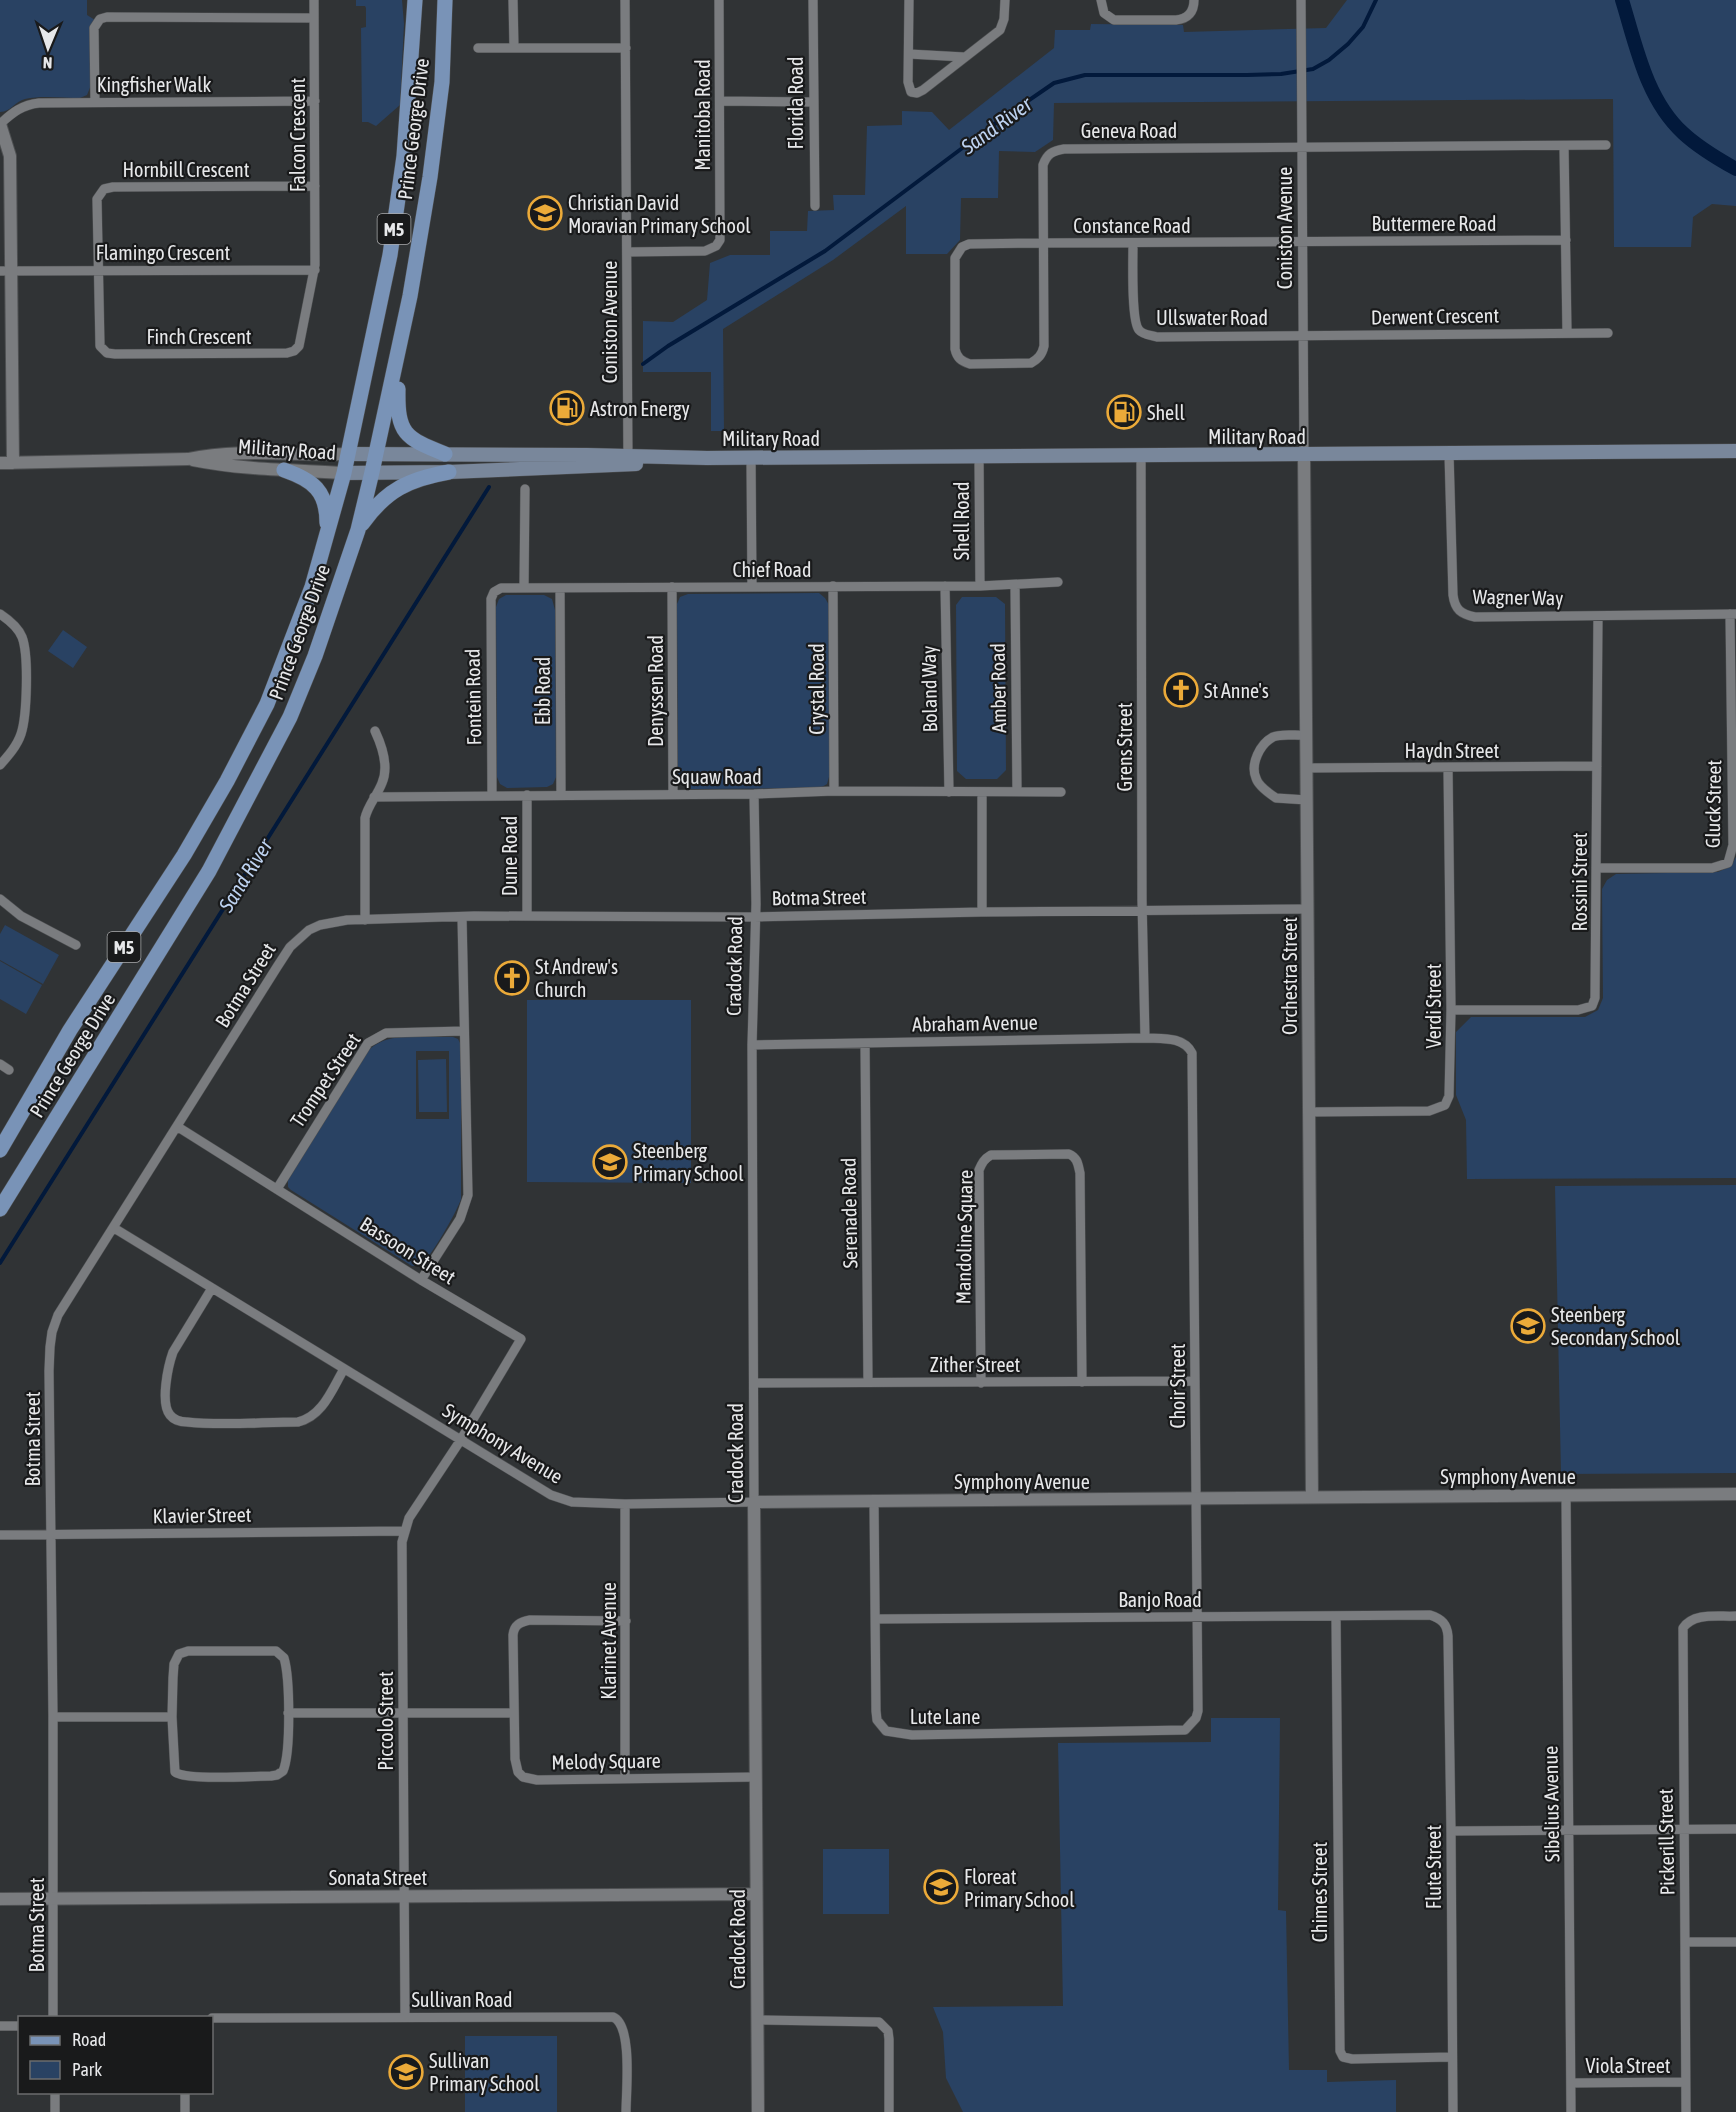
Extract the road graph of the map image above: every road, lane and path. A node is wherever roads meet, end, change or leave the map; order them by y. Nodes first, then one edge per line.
1 (314, 0) edge
2 (415, 0) edge
3 (445, 0) edge
4 (513, 0) edge
5 (625, 0) edge
6 (719, 0) edge
7 (813, 0) edge
8 (909, 0) edge
9 (1005, 0) edge
10 (1101, 0) edge
11 (1194, 0) edge
12 (1301, 0) edge
13 (314, 18) junction
14 (478, 48) dead end
15 (514, 48) junction
16 (626, 48) junction
17 (909, 54) junction
18 (964, 57) junction
19 (315, 101) junction
20 (720, 101) junction
21 (95, 102) junction
22 (813, 102) junction
23 (0, 124) edge
24 (1606, 145) dead end
25 (1564, 146) junction
26 (1302, 147) junction
27 (315, 186) junction
28 (815, 206) dead end
29 (1566, 240) junction
30 (1303, 242) junction
31 (1042, 243) junction
32 (1133, 243) junction
33 (962, 247) joint
34 (627, 252) junction
35 (97, 270) junction
36 (315, 270) junction
37 (6, 271) edge
38 (1567, 332) junction
39 (1608, 333) dead end
40 (1303, 335) junction
41 (402, 338) junction
42 (1736, 451) edge
43 (376, 453) junction
44 (348, 454) junction
45 (445, 454) junction
46 (1449, 454) junction
47 (1304, 455) junction
48 (979, 456) junction
49 (1142, 456) junction
50 (751, 458) junction
51 (188, 459) junction
52 (628, 460) junction
53 (6, 463) edge
54 (284, 470) junction
55 (372, 472) junction
56 (449, 472) junction
57 (344, 473) junction
58 (525, 489) dead end
59 (358, 530) junction
60 (325, 544) junction
61 (1058, 582) dead end
62 (1015, 585) junction
63 (833, 586) junction
64 (945, 586) junction
65 (980, 586) junction
66 (672, 587) junction
67 (752, 587) junction
68 (525, 588) junction
69 (560, 588) junction
70 (490, 599) joint
71 (0, 614) edge
72 (1733, 614) edge
73 (1598, 616) junction
74 (375, 731) dead end
75 (1307, 735) junction
76 (0, 765) edge
77 (1597, 766) junction
78 (1307, 768) junction
79 (1448, 768) junction
80 (834, 791) junction
81 (1017, 791) junction
82 (949, 792) junction
83 (1061, 792) dead end
84 (982, 793) junction
85 (674, 794) junction
86 (754, 794) junction
87 (492, 795) junction
88 (527, 795) junction
89 (561, 795) junction
90 (374, 797) junction
91 (1307, 800) junction
92 (1597, 868) junction
93 (0, 901) edge
94 (1308, 909) junction
95 (1142, 911) junction
96 (982, 912) junction
97 (527, 916) junction
98 (755, 916) junction
99 (462, 917) junction
100 (365, 920) junction
101 (76, 945) dead end
102 (1451, 1010) junction
103 (464, 1031) junction
104 (1145, 1038) junction
105 (865, 1043) junction
106 (752, 1045) junction
107 (1192, 1053) joint
108 (1308, 1113) junction
109 (178, 1127) junction
110 (0, 1150) edge
111 (277, 1189) junction
112 (0, 1209) edge
113 (114, 1228) junction
114 (421, 1280) junction
115 (212, 1287) junction
116 (344, 1369) junction
117 (1195, 1381) junction
118 (868, 1382) junction
119 (1082, 1382) junction
120 (754, 1383) junction
121 (981, 1383) junction
122 (460, 1440) junction
123 (1736, 1494) edge
124 (1566, 1495) junction
125 (1312, 1497) junction
126 (1196, 1499) junction
127 (874, 1501) junction
128 (754, 1502) junction
129 (625, 1504) junction
130 (404, 1531) junction
131 (50, 1534) junction
132 (0, 1535) edge
133 (1197, 1616) junction
134 (1736, 1616) edge
135 (1336, 1617) junction
136 (876, 1619) junction
137 (626, 1621) junction
138 (1444, 1622) joint
139 (288, 1713) junction
140 (513, 1713) junction
141 (403, 1714) junction
142 (53, 1717) junction
143 (172, 1717) junction
144 (1196, 1719) joint
145 (756, 1777) junction
146 (626, 1779) junction
147 (1736, 1829) edge
148 (1569, 1830) junction
149 (1684, 1830) junction
150 (1451, 1831) junction
151 (756, 1894) junction
152 (404, 1897) junction
153 (0, 1899) edge
154 (54, 1899) junction
155 (1686, 1942) junction
156 (1736, 1942) edge
157 (53, 2016) edge
158 (405, 2017) junction
159 (213, 2019) edge
160 (757, 2020) junction
161 (0, 2026) edge
162 (18, 2026) edge
163 (1452, 2057) junction
164 (1685, 2082) junction
165 (1571, 2083) junction
166 (55, 2094) edge
167 (185, 2094) edge
168 (55, 2112) edge
169 (185, 2112) edge
170 (626, 2112) edge
171 (758, 2112) edge
172 (889, 2112) edge
173 (1453, 2112) edge
174 (1571, 2112) edge
175 (1686, 2112) edge

1 - 13 street, Falcon Crescent
2 - 44 main road, Prince George Drive / M5
3 - 41 main road, Prince George Drive / M5
4 - 15 street
5 - 16 street, Coniston Avenue
6 - 20 street, Manitoba Road
7 - 22 street, Florida Road
8 - 17 street
9 - 18 street
10 - 11 street
12 - 26 street, Coniston Avenue
13 - 19 street, Falcon Crescent
13 - 21 street
14 - 15 street
15 - 16 street
16 - 34 street, Coniston Avenue
17 - 18 street
17 - 18 street
19 - 21 street, Kingfisher Walk
19 - 27 street, Falcon Crescent
20 - 22 street
20 - 34 street, Manitoba Road
21 - 23 street, Kingfisher Walk
22 - 28 street, Florida Road
23 - 37 street
24 - 25 street
25 - 26 street
25 - 29 street
26 - 30 street, Coniston Avenue
26 - 31 street, Geneva Road
27 - 35 street, Hornbill Crescent
27 - 36 street, Falcon Crescent
29 - 30 street, Buttermere Road
29 - 38 street
30 - 32 street, Constance Road
30 - 40 street, Coniston Avenue
31 - 32 street, Constance Road
31 - 33 street, Constance Road
31 - 33 street, Geneva Road
32 - 40 street, Ullswater Road
34 - 52 street, Coniston Avenue
35 - 36 street, Flamingo Crescent
35 - 36 street, Finch Crescent
35 - 37 street, Flamingo Crescent
37 - 53 street
38 - 39 street, Derwent Crescent
38 - 40 street, Derwent Crescent
40 - 47 street, Coniston Avenue
41 - 43 main road, Prince George Drive / M5
41 - 45 main road
42 - 46 main road, Military Road
43 - 44 main road, Military Road
43 - 45 main road, Military Road
43 - 55 main road, Prince George Drive / M5
44 - 51 street, Military Road
44 - 57 main road, Prince George Drive / M5
45 - 52 main road, Military Road
46 - 47 main road, Military Road
46 - 73 street, Wagner Way
47 - 49 main road, Military Road
47 - 75 street, Orchestra Street
48 - 49 main road, Military Road
48 - 50 main road, Military Road
48 - 65 street, Shell Road
49 - 95 street, Grens Street
50 - 52 main road, Military Road
50 - 67 street
51 - 53 street, Military Road
51 - 54 street, Military Road
52 - 56 main road, Military Road
54 - 57 street, Military Road
54 - 60 main road
55 - 56 main road, Military Road
55 - 57 main road, Military Road
55 - 59 main road, Prince George Drive / M5
56 - 59 main road
57 - 60 main road, Prince George Drive / M5
58 - 68 street
59 - 112 main road, Prince George Drive / M5
60 - 110 main road, Prince George Drive / M5
61 - 62 street, Chief Road
62 - 65 street, Chief Road
62 - 81 street, Amber Road
63 - 64 street, Chief Road
63 - 67 street, Chief Road
63 - 80 street, Crystal Road
64 - 65 street, Chief Road
64 - 82 street, Boland Way
66 - 67 street, Chief Road
66 - 69 street, Chief Road
66 - 85 street, Denyssen Road
68 - 69 street, Chief Road
68 - 70 street, Chief Road
69 - 89 street, Ebb Road
70 - 87 street, Fontein Road
71 - 76 street
72 - 73 street, Wagner Way
72 - 92 street, Gluck Street
73 - 77 street, Rossini Street
74 - 90 street
75 - 78 street, Orchestra Street
75 - 91 street
77 - 79 street, Haydn Street
77 - 92 street, Rossini Street
78 - 79 street, Haydn Street
78 - 91 street, Orchestra Street
79 - 102 street, Verdi Street
80 - 82 street, Squaw Road
80 - 86 street, Squaw Road
81 - 83 street, Squaw Road
81 - 84 street, Squaw Road
82 - 84 street, Squaw Road
84 - 96 street
85 - 86 street, Squaw Road
85 - 89 street, Squaw Road
86 - 98 street, Cradock Road
87 - 88 street, Squaw Road
87 - 90 street, Squaw Road
88 - 89 street, Squaw Road
88 - 97 street, Dune Road
90 - 100 street
91 - 94 street, Orchestra Street
92 - 102 street, Rossini Street
93 - 101 street
94 - 95 street, Botma Street
94 - 108 street, Orchestra Street
95 - 96 street, Botma Street
95 - 104 street, Grens Street
96 - 98 street, Botma Street
97 - 98 street, Botma Street
97 - 99 street, Botma Street
98 - 106 street, Cradock Road
99 - 100 street, Botma Street
99 - 103 street
100 - 109 street, Botma Street
102 - 108 street, Verdi Street
103 - 111 street, Trompet Street
103 - 114 street
104 - 105 street, Abraham Avenue
104 - 107 street, Abraham Avenue
105 - 106 street, Abraham Avenue
105 - 118 street, Serenade Road
106 - 120 street, Cradock Road
107 - 117 street, Choir Street
108 - 125 street, Orchestra Street
109 - 111 street, Bassoon Street
109 - 113 street, Botma Street
111 - 114 street, Bassoon Street
113 - 115 street, Symphony Avenue
113 - 131 street, Botma Street
114 - 122 street, Bassoon Street
115 - 116 street, Symphony Avenue
115 - 116 street
116 - 122 street, Symphony Avenue
117 - 119 street, Zither Street
117 - 126 street, Choir Street
118 - 120 street, Zither Street
118 - 121 street, Zither Street
119 - 121 street, Zither Street
119 - 121 street, Mandoline Square
120 - 128 street, Cradock Road
122 - 129 street, Symphony Avenue
122 - 130 street, Piccolo Street
123 - 124 street, Symphony Avenue
124 - 125 street, Symphony Avenue
124 - 148 street, Sibelius Avenue
125 - 126 street, Symphony Avenue
126 - 127 street, Symphony Avenue
126 - 133 street, Choir Street
127 - 128 street, Symphony Avenue
127 - 136 street, Lute Lane
128 - 129 street, Symphony Avenue
128 - 145 street, Cradock Road
129 - 137 street, Klarinet Avenue
130 - 131 street, Klavier Street
130 - 141 street, Piccolo Street
131 - 132 street, Klavier Street
131 - 142 street, Botma Street
133 - 135 street, Banjo Road
133 - 136 street, Banjo Road
133 - 144 street, Choir Street
134 - 149 street, Pickerill Street
135 - 138 street, Banjo Road
135 - 163 street, Chimes Street
136 - 144 street, Lute Lane
137 - 140 street, Melody Square
137 - 146 street, Klarinet Avenue
138 - 150 street, Flute Street
139 - 141 street
139 - 143 street
139 - 143 street
140 - 141 street
140 - 146 street, Melody Square
141 - 152 street, Piccolo Street
142 - 143 street
142 - 154 street, Botma Street
145 - 146 street, Melody Square
145 - 151 street, Cradock Road
147 - 149 street
148 - 149 street
148 - 150 street
148 - 165 street, Sibelius Avenue
149 - 155 street, Pickerill Street
150 - 163 street, Flute Street
151 - 152 street, Sonata Street
151 - 160 street, Cradock Road
152 - 154 street, Sonata Street
152 - 158 street, Piccolo Street
153 - 154 street, Sonata Street
154 - 157 street, Botma Street
155 - 156 street
155 - 164 street, Pickerill Street
158 - 159 street, Sullivan Road
158 - 170 street, Sullivan Road
160 - 171 street, Cradock Road
160 - 172 street
161 - 162 street
163 - 173 street, Flute Street
164 - 165 street, Viola Street
164 - 175 street, Pickerill Street
165 - 174 street, Sibelius Avenue
166 - 168 street
167 - 169 street

